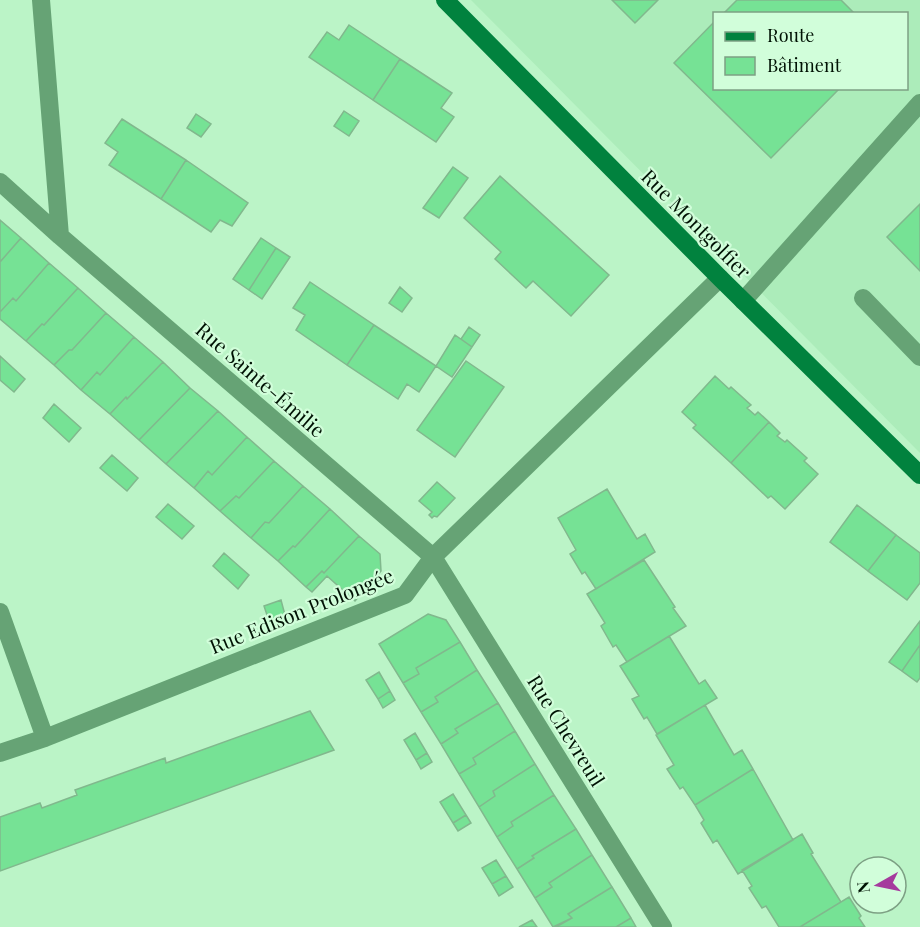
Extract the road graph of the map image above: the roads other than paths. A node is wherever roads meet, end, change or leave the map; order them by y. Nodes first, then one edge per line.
1 (41, 0) edge
2 (444, 0) edge
3 (920, 103) edge
4 (0, 182) edge
5 (60, 236) junction
6 (720, 278) junction
7 (863, 298) dead end
8 (743, 301) junction
9 (920, 357) edge
10 (920, 475) edge
11 (433, 557) junction
12 (0, 612) edge
13 (45, 738) junction
14 (0, 753) edge
15 (663, 927) edge

1 - 5 street
2 - 6 street, Rue Montgolfier
3 - 8 street
4 - 5 street, Rue Sainte-Émilie
5 - 11 street, Rue Sainte-Émilie
6 - 8 street, Rue Montgolfier
6 - 11 street, Rue Edison Prolongée
7 - 9 street
8 - 10 street, Rue Montgolfier
11 - 13 street, Rue Edison Prolongée
11 - 15 street, Rue Chevreuil
12 - 13 street
13 - 14 street, Rue Edison Prolongée

